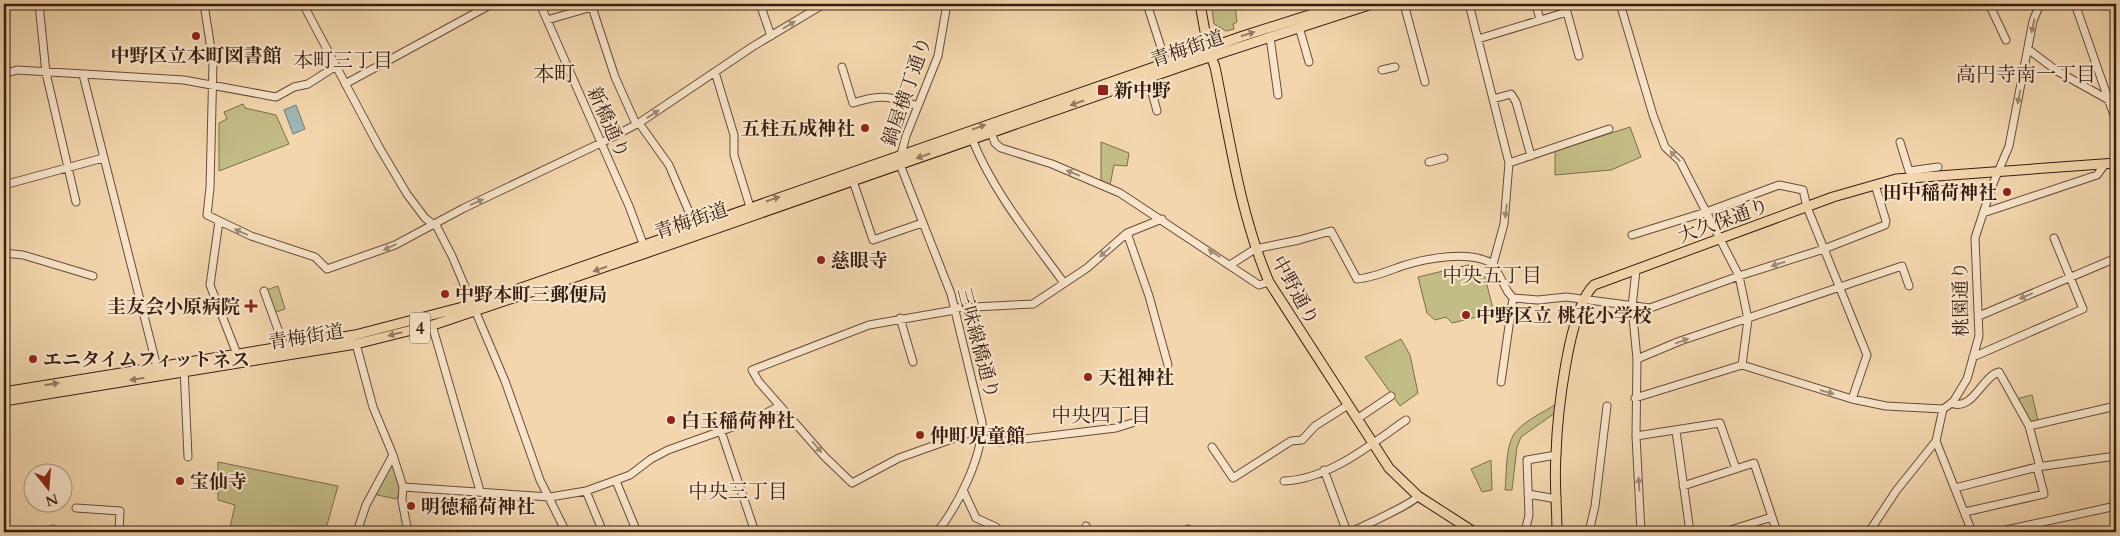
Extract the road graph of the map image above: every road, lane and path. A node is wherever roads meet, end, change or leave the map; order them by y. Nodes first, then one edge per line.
1 (39, 4) edge
2 (212, 4) edge
3 (303, 4) edge
4 (492, 4) edge
5 (540, 4) edge
6 (760, 4) edge
7 (824, 4) edge
8 (947, 4) edge
9 (1147, 4) edge
10 (1200, 4) edge
11 (1344, 4) edge
12 (1372, 4) edge
13 (1404, 4) edge
14 (1469, 4) edge
15 (1536, 4) edge
16 (1617, 4) edge
17 (1989, 4) edge
18 (2040, 4) edge
19 (2075, 4) edge
20 (204, 5) edge
21 (592, 5) edge
22 (547, 20) junction
23 (1540, 20) junction
24 (1299, 27) junction
25 (771, 36) junction
26 (1270, 37) junction
27 (1478, 39) junction
28 (2006, 40) dead end
29 (2028, 49) junction
30 (1210, 52) junction
31 (1579, 56) dead end
32 (1309, 62) dead end
33 (1166, 63) junction
34 (336, 66) junction
35 (842, 67) dead end
36 (1395, 67) dead end
37 (1382, 70) dead end
38 (715, 72) junction
39 (46, 73) junction
40 (4, 74) edge
41 (83, 75) junction
42 (1148, 78) junction
43 (1425, 82) dead end
44 (213, 84) junction
45 (345, 84) junction
46 (1278, 95) dead end
47 (1493, 99) junction
48 (2113, 103) edge
49 (918, 106) junction
50 (1157, 111) dead end
51 (2116, 121) edge
52 (637, 124) junction
53 (1608, 129) dead end
54 (991, 132) junction
55 (972, 139) junction
56 (1900, 142) dead end
57 (601, 143) junction
58 (1531, 156) junction
59 (103, 158) junction
60 (1444, 158) dead end
61 (900, 160) junction
62 (1429, 162) dead end
63 (1509, 163) junction
64 (2116, 163) edge
65 (2105, 164) junction
66 (1938, 167) dead end
67 (67, 168) junction
68 (1998, 172) junction
69 (853, 181) junction
70 (4, 185) edge
71 (1875, 185) junction
72 (76, 202) dead end
73 (750, 207) junction
74 (1807, 207) junction
75 (1706, 212) junction
76 (1983, 213) junction
77 (1162, 219) junction
78 (219, 221) junction
79 (922, 223) junction
80 (433, 224) junction
81 (695, 226) junction
82 (1127, 233) junction
83 (1632, 235) dead end
84 (1719, 238) junction
85 (2054, 238) dead end
86 (644, 244) junction
87 (1255, 249) junction
88 (1824, 249) junction
89 (4, 253) edge
90 (646, 254) junction
91 (2116, 258) edge
92 (1494, 264) junction
93 (1230, 265) junction
94 (1636, 270) junction
95 (93, 276) dead end
96 (1739, 276) junction
97 (2071, 278) junction
98 (1269, 282) junction
99 (1064, 283) junction
100 (1909, 286) dead end
101 (1839, 287) junction
102 (264, 291) dead end
103 (1513, 298) junction
104 (1582, 301) junction
105 (1632, 307) junction
106 (474, 308) junction
107 (955, 309) junction
108 (1979, 316) junction
109 (900, 318) junction
110 (1748, 319) junction
111 (432, 325) junction
112 (356, 344) junction
113 (284, 346) junction
114 (236, 354) junction
115 (1973, 357) junction
116 (1637, 359) junction
117 (913, 362) dead end
118 (1168, 365) dead end
119 (1742, 365) junction
120 (157, 367) junction
121 (184, 367) junction
122 (1501, 382) dead end
123 (4, 392) edge
124 (1391, 396) dead end
125 (1635, 398) junction
126 (1852, 399) junction
127 (4, 401) edge
128 (1951, 403) junction
129 (1348, 405) junction
130 (780, 406) junction
131 (1607, 406) dead end
132 (2116, 406) edge
133 (1943, 409) junction
134 (1356, 419) junction
135 (1406, 420) dead end
136 (1132, 423) dead end
137 (2029, 426) junction
138 (982, 428) junction
139 (721, 431) junction
140 (1676, 431) junction
141 (1636, 436) junction
142 (981, 438) junction
143 (1936, 441) junction
144 (1372, 443) junction
145 (1212, 447) dead end
146 (393, 455) junction
147 (1556, 455) junction
148 (2116, 456) edge
149 (188, 457) dead end
150 (2039, 467) junction
151 (1736, 469) junction
152 (1324, 470) junction
153 (616, 481) junction
154 (1284, 481) dead end
155 (1683, 486) junction
156 (403, 487) junction
157 (1955, 488) junction
158 (963, 490) junction
159 (480, 491) junction
160 (586, 491) junction
161 (1528, 494) junction
162 (1418, 496) junction
163 (550, 497) junction
164 (1556, 499) junction
165 (2116, 506) edge
166 (76, 508) dead end
167 (1965, 512) junction
168 (1772, 517) junction
169 (119, 532) edge
170 (357, 532) edge
171 (408, 532) edge
172 (566, 532) edge
173 (603, 532) edge
174 (637, 532) edge
175 (755, 532) edge
176 (937, 532) edge
177 (998, 532) edge
178 (1349, 532) edge
179 (1474, 532) edge
180 (1525, 532) edge
181 (1557, 532) edge
182 (1589, 532) edge
183 (1641, 532) edge
184 (1690, 532) edge
185 (1724, 532) edge
186 (1778, 532) edge
187 (1869, 532) edge
188 (1972, 532) edge
189 (1997, 532) edge

1 - 39 street
2 - 20 street
3 - 34 street
4 - 45 street
5 - 22 street, 新橋通り
6 - 25 street
25 -> 7 street
8 - 49 street, 鍋屋横丁通り
9 - 33 street
10 - 30 main road, 中野通り
30 -> 11 main road, 青梅街道 / 4
12 - 24 main road, 青梅街道 / 4
13 - 43 street
14 - 27 street
15 - 23 street
75 -> 16 street
17 - 28 street
18 -> 29 street, 桃園通り
19 - 48 street
20 - 44 street
21 - 22 street
21 - 52 street
22 - 57 street, 新橋通り
23 - 27 street
23 - 31 street
24 - 26 main road, 青梅街道 / 4
24 - 32 street
25 - 38 street
26 - 30 main road, 青梅街道 / 4
26 - 46 street
27 - 47 street
29 - 48 street
29 -> 68 street, 桃園通り
30 - 33 main road, 青梅街道 / 4
30 - 42 main road, 青梅街道 / 4
30 - 87 main road, 中野通り
61 -> 33 main road, 青梅街道 / 4
34 - 44 street
34 - 45 street
35 - 49 street
36 - 37 street
52 -> 38 street
38 - 73 street
39 - 40 street
39 - 41 street
39 - 67 street
41 - 44 street
41 - 59 street
42 - 50 street
42 -> 54 main road, 青梅街道 / 4
44 - 78 street
45 - 80 street
47 - 58 street
47 - 63 street
48 - 51 street
49 - 61 street, 鍋屋横丁通り
52 - 57 street
52 - 81 street
53 - 58 street
54 - 55 main road, 青梅街道 / 4
77 -> 54 street
55 -> 61 main road, 青梅街道 / 4
55 - 99 street
56 - 66 street
80 -> 57 street
57 - 86 street, 新橋通り
58 - 63 street
59 - 67 street
59 - 120 street
60 - 62 street
61 - 69 main road, 青梅街道 / 4
73 -> 61 main road, 青梅街道 / 4
61 - 79 street, 三味線橋通り
63 -> 92 street
64 - 65 main road, 大久保通り
65 - 68 main road, 大久保通り
65 - 76 street
67 - 70 street
67 - 72 street
68 - 71 main road, 大久保通り
68 - 76 street, 桃園通り
69 - 79 street
69 - 90 main road, 青梅街道 / 4
71 - 74 main road, 大久保通り
71 - 88 street
73 - 81 main road, 青梅街道 / 4
74 - 75 street
74 - 84 main road, 大久保通り
74 - 88 street
75 - 83 street
75 - 84 street
76 - 108 street, 桃園通り
77 - 82 street
93 -> 77 street
80 -> 78 street
78 - 114 street
79 - 107 street, 三味線橋通り
80 - 106 street
81 - 86 main road, 青梅街道 / 4
82 -> 99 street
82 - 118 street
84 - 94 main road, 大久保通り
84 - 96 street
85 - 97 street
86 - 90 street, 新橋通り
86 - 106 main road, 青梅街道 / 4
87 - 92 street
87 - 93 street
87 - 98 main road, 中野通り
88 -> 96 street
88 - 101 street
89 - 95 street
90 -> 106 main road, 青梅街道 / 4
91 - 97 street
92 - 103 street
93 - 98 street
94 - 104 main road, 大久保通り
94 - 105 street
96 - 105 street
96 - 110 street
97 -> 108 street
97 - 115 street
98 - 129 main road, 中野通り
99 - 107 street
100 - 101 street
101 - 110 street
101 - 126 street
102 - 113 street
103 - 104 street
103 - 122 street
104 - 105 street
104 - 147 main road, 大久保通り
105 - 116 street
106 - 111 main road, 青梅街道 / 4
106 - 113 main road, 青梅街道 / 4
106 - 163 street
107 - 109 street
107 - 138 street, 三味線橋通り
108 - 115 street, 桃園通り
109 - 117 street
109 - 130 street
116 -> 110 street
110 - 119 street
111 -> 112 main road, 青梅街道 / 4
111 - 159 street
112 - 121 main road, 青梅街道 / 4
112 - 146 street
113 - 114 main road, 青梅街道 / 4
114 - 121 main road, 青梅街道 / 4
115 - 128 street, 桃園通り
116 - 125 street
119 - 125 street
119 -> 126 street
120 - 121 main road, 青梅街道 / 4
123 -> 120 main road, 青梅街道 / 4
121 -> 127 main road, 青梅街道 / 4
121 - 149 street
124 - 134 street
125 - 141 street
126 - 133 street
128 - 133 street, 桃園通り
128 - 137 street
129 - 134 main road, 中野通り
129 - 145 street
130 -> 138 street
130 - 139 street
131 - 182 street
132 - 137 street
133 - 143 street
134 - 144 main road, 中野通り
135 - 144 street
136 - 142 street
137 - 150 street
138 - 142 street, 三味線橋通り
139 - 153 street
139 - 175 street
140 - 141 street
140 - 151 street
140 - 155 street
183 -> 141 street
142 - 158 street, 三味線橋通り
143 - 157 street
143 - 187 street
144 - 152 street
144 - 162 main road, 中野通り
146 - 156 street
146 - 170 street
147 - 161 street
147 - 164 main road, 大久保通り
148 - 150 street
150 - 157 street
150 - 167 street
151 - 155 street
151 - 168 street
152 - 154 street
152 - 178 street
153 - 160 street
153 - 174 street
155 - 184 street
156 - 159 street
156 - 171 street
157 - 167 street
158 - 176 street, 三味線橋通り
158 - 177 street
159 - 163 street
160 - 163 street
160 - 173 street
161 - 164 street
161 - 180 street
162 - 178 street
162 - 179 main road, 中野通り
163 - 172 street
164 - 181 main road, 大久保通り
165 - 189 street
166 - 169 street
167 - 188 street
168 - 185 street
168 - 186 street

